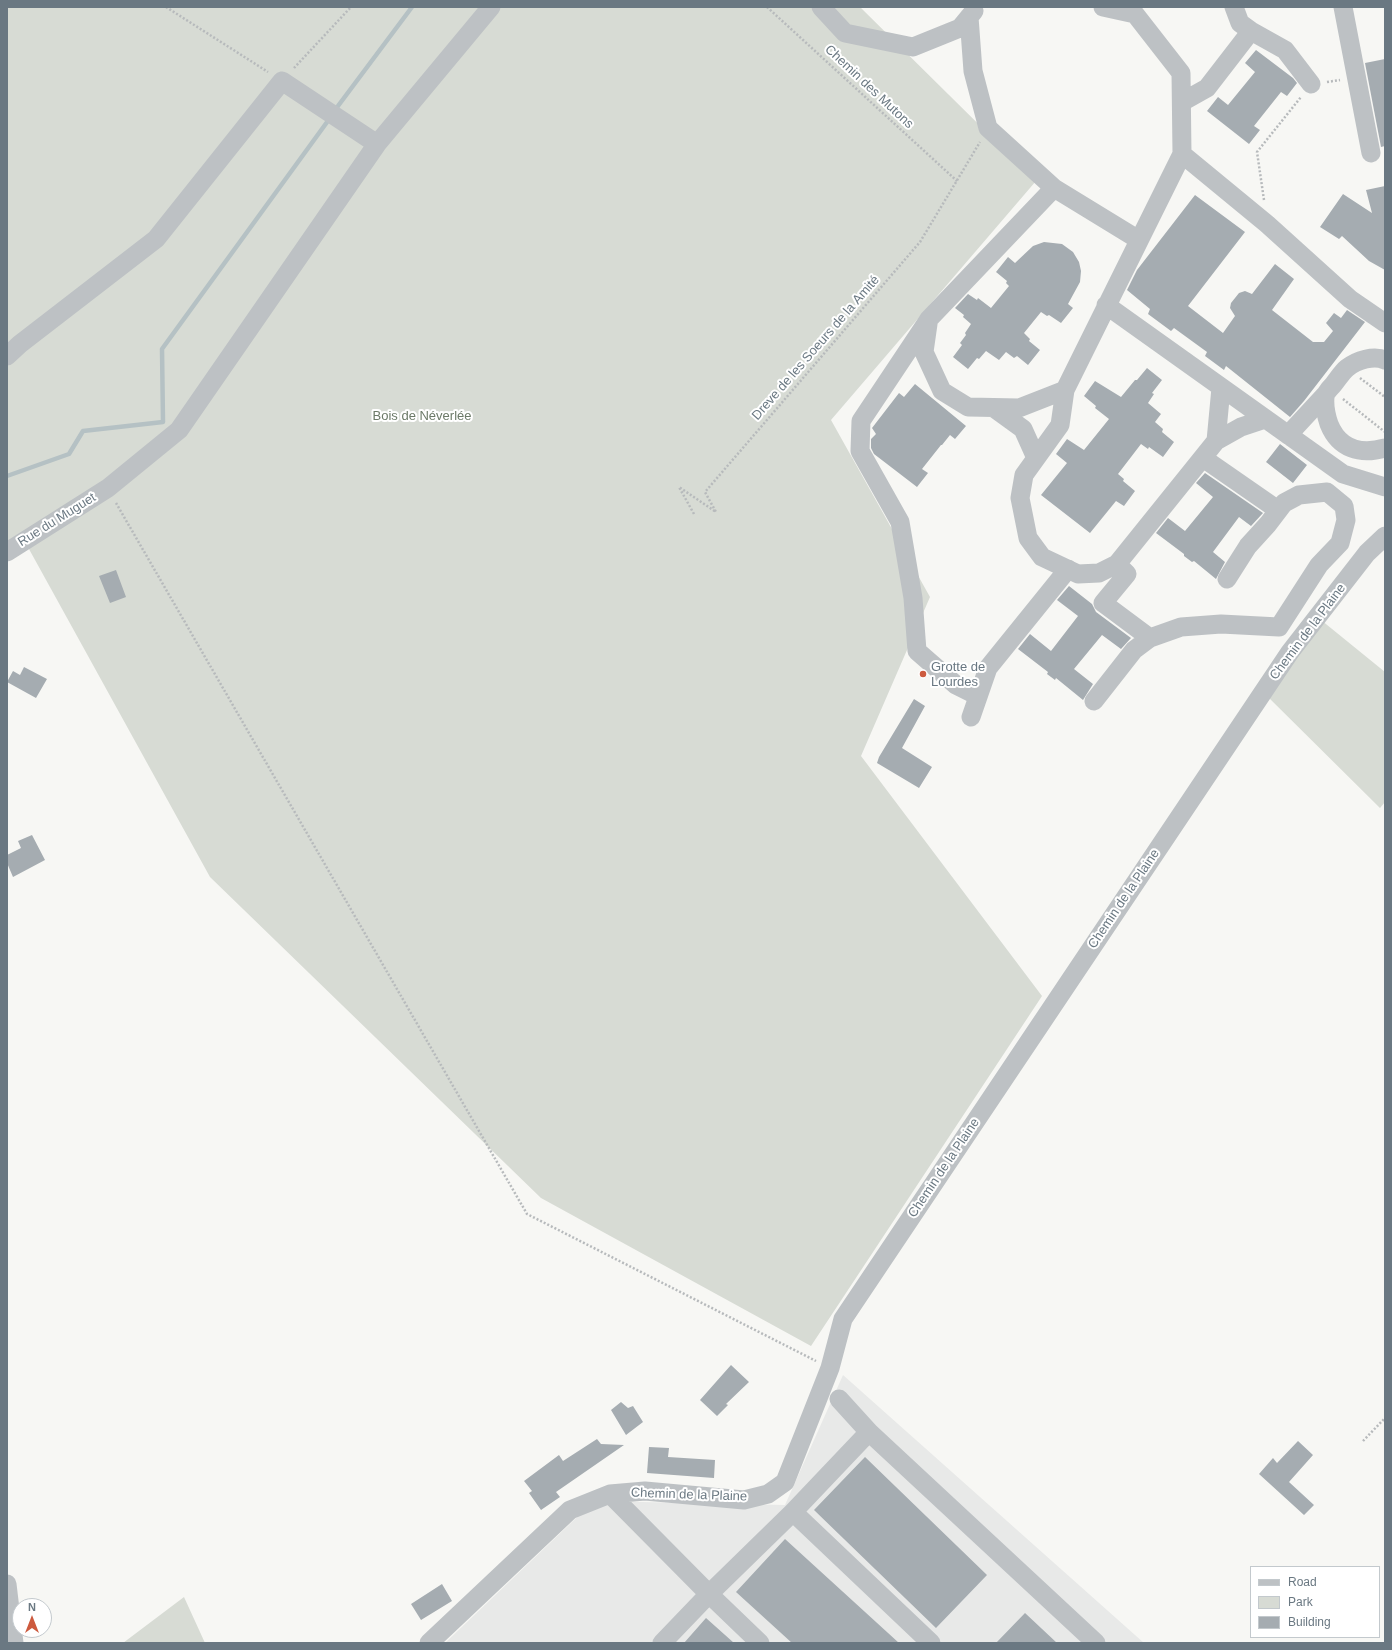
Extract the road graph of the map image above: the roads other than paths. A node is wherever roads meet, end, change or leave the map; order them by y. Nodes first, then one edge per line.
1 (491, 7) edge
2 (821, 7) edge
3 (1103, 7) edge
4 (1234, 7) edge
5 (1343, 7) edge
6 (1136, 10) edge
7 (973, 12) edge
8 (1250, 31) junction
9 (1311, 84) road end
10 (1182, 102) junction
11 (377, 144) junction
12 (1371, 153) dead end
13 (1182, 154) junction
14 (1054, 188) junction
15 (1139, 240) junction
16 (1106, 305) junction
17 (929, 319) junction
18 (1385, 323) edge
19 (7, 356) edge
20 (1385, 360) edge
21 (1221, 388) junction
22 (1065, 390) junction
23 (1327, 392) junction
24 (994, 408) junction
25 (1265, 419) junction
26 (1288, 435) junction
27 (1216, 441) junction
28 (1385, 448) edge
29 (1036, 458) junction
30 (1203, 458) junction
31 (1385, 487) edge
32 (1278, 510) junction
33 (1385, 536) edge
34 (7, 552) edge
35 (1118, 564) junction
36 (1068, 569) junction
37 (1227, 579) dead end
38 (1150, 638) junction
39 (978, 696) junction
40 (1094, 702) dead end
41 (971, 717) dead end
42 (839, 1399) dead end
43 (870, 1432) junction
44 (610, 1494) junction
45 (793, 1512) junction
46 (7, 1584) edge
47 (709, 1594) junction
48 (14, 1643) edge
49 (429, 1643) edge
50 (662, 1643) edge
51 (760, 1643) edge
52 (931, 1643) edge
53 (1096, 1643) edge

1 - 11 street, Rue du Muguet
2 - 7 street
3 - 6 street
4 - 8 street
5 - 12 street
6 - 10 street
7 - 14 street
8 - 9 street
8 - 10 street
10 - 13 street
11 - 19 street
11 - 34 street, Rue du Muguet
13 - 15 street
13 - 18 street
14 - 15 street
14 - 17 street
15 - 16 street
16 - 21 street
16 - 22 street
17 - 24 street
17 - 39 street
20 - 23 street
21 - 25 street
21 - 27 street
22 - 24 street
22 - 29 street
23 - 26 street
23 - 28 street
24 - 29 street
25 - 26 street
25 - 27 street
26 - 31 street
27 - 30 street
29 - 36 street
30 - 32 street
30 - 35 street
32 - 37 street
32 - 38 street
33 - 44 street, Chemin de la Plaine
35 - 36 street
35 - 38 street
36 - 39 street
38 - 40 street
39 - 41 street
42 - 43 street
43 - 45 street
43 - 53 street
44 - 47 street
44 - 49 street, Chemin de la Plaine
45 - 47 street
45 - 52 street
46 - 48 street
47 - 50 street
47 - 51 street

